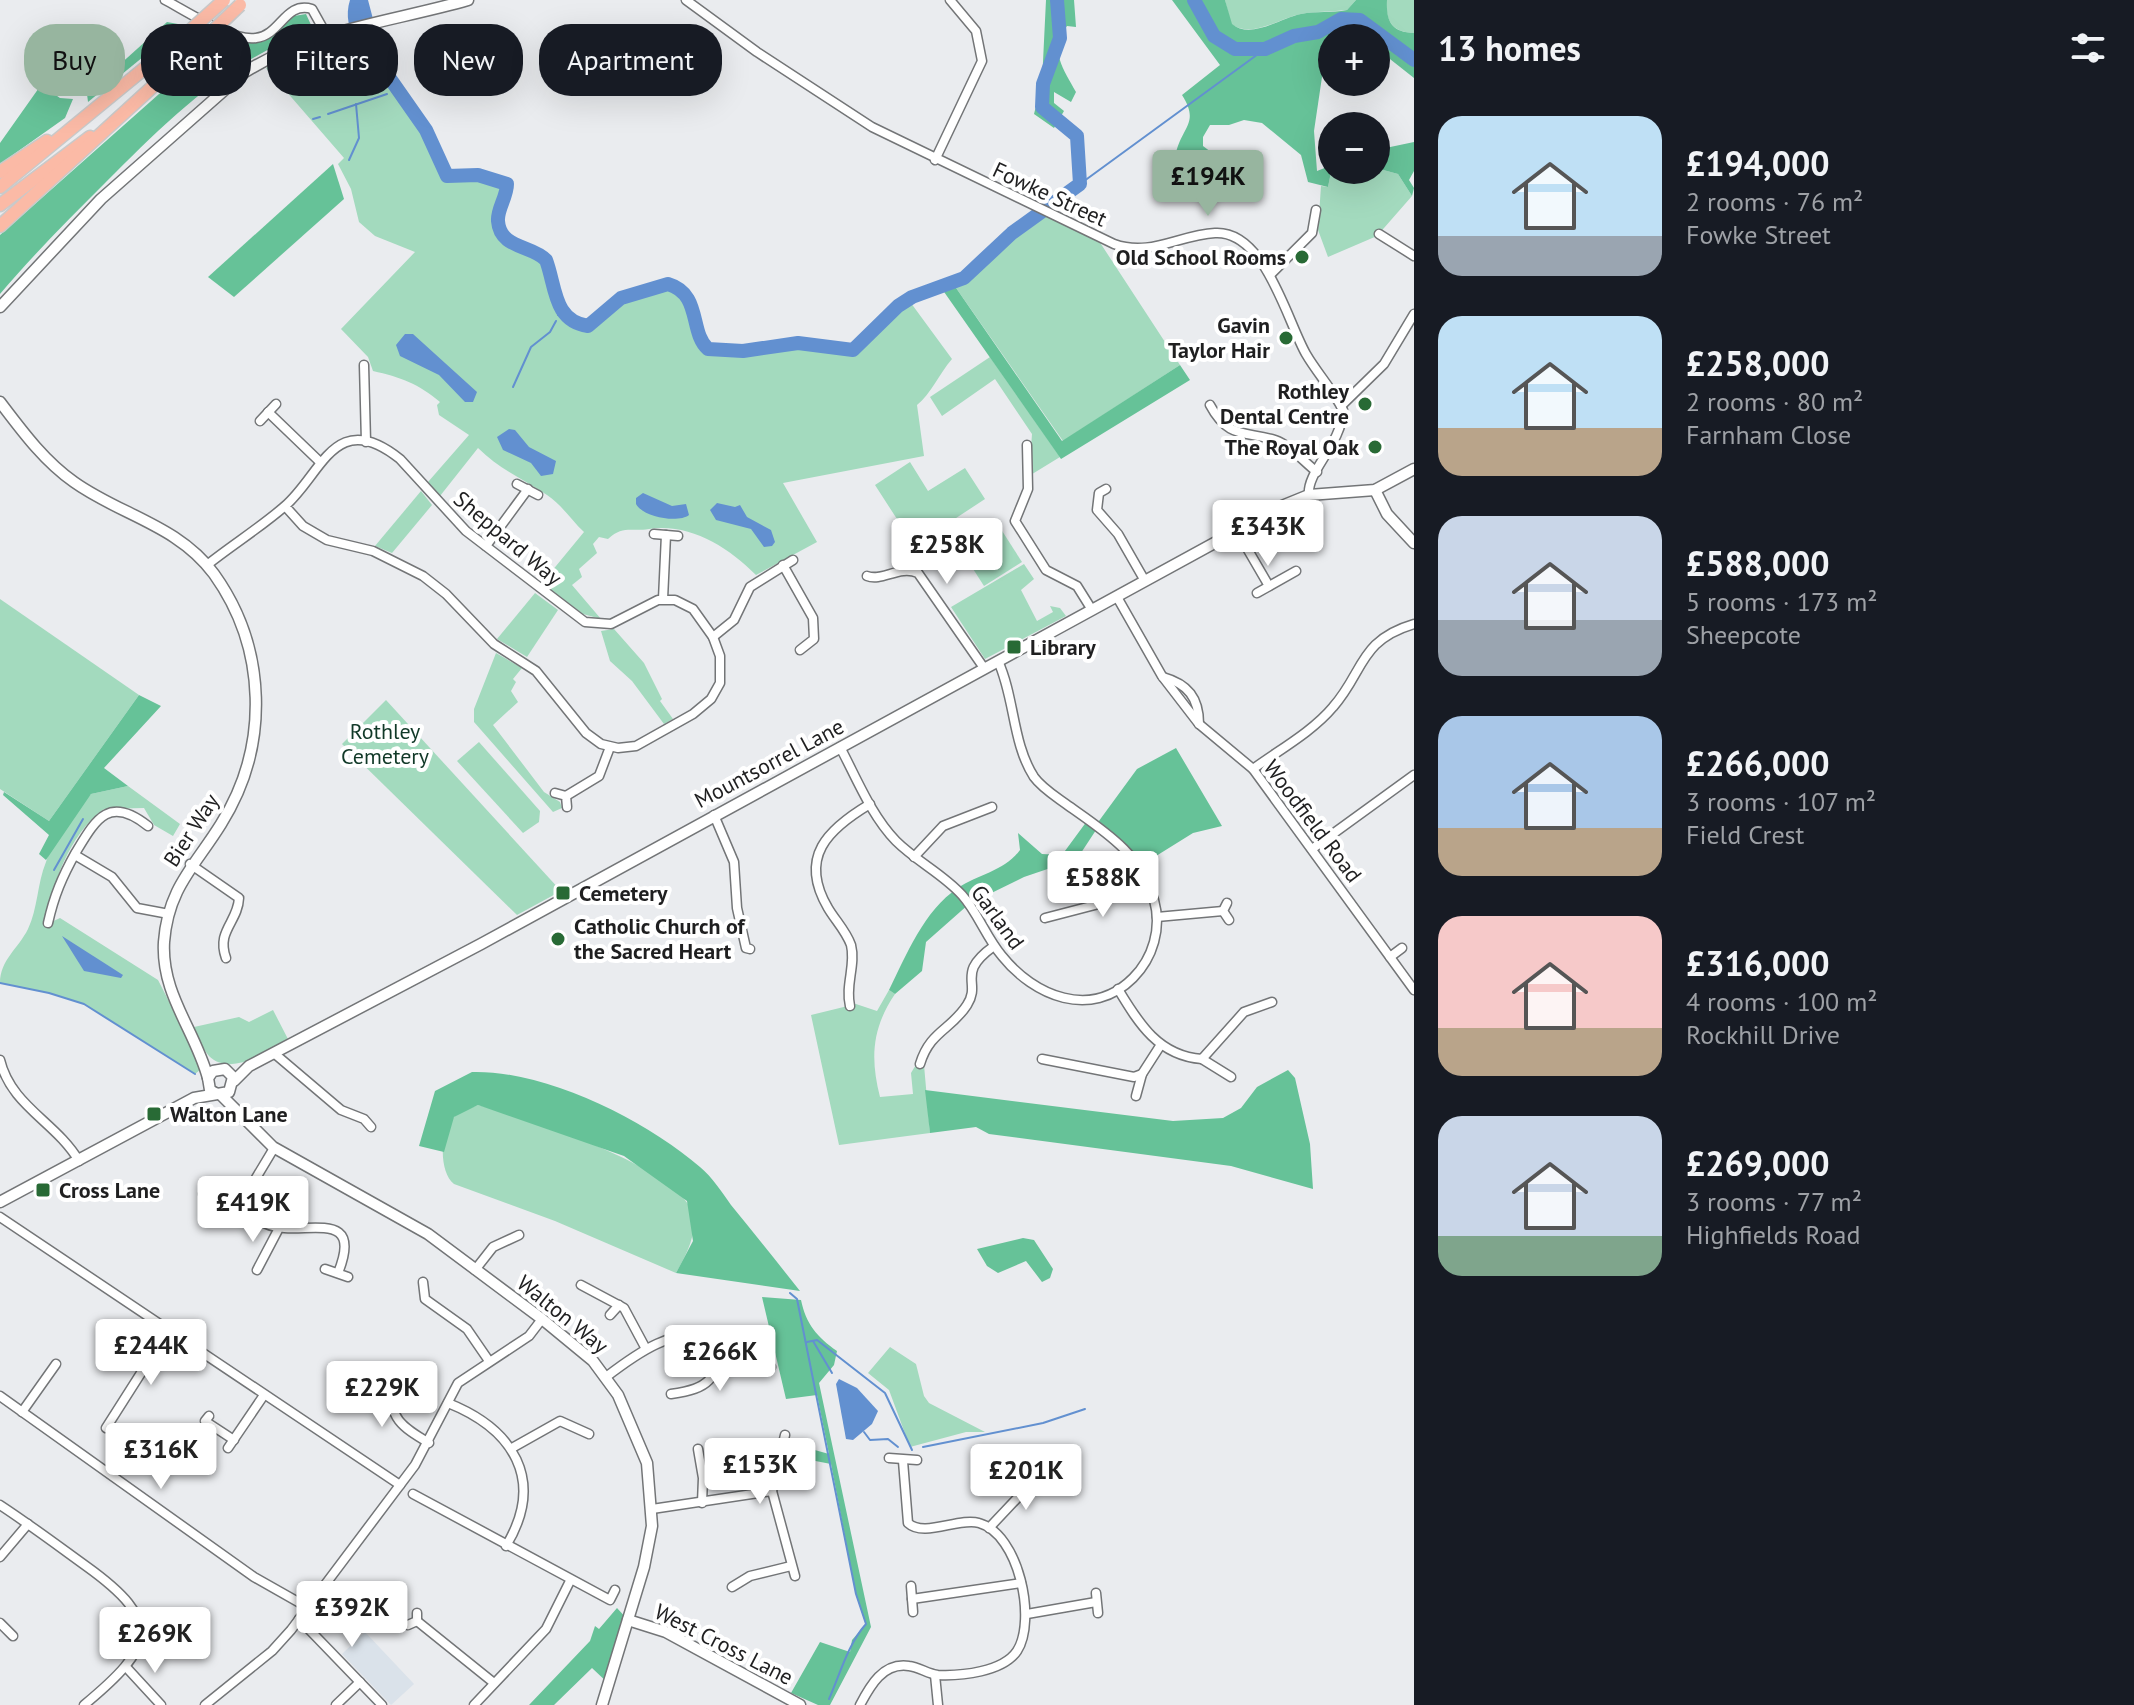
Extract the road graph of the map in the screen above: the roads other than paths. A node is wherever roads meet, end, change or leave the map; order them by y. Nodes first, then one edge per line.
1 (165, 0) edge
2 (224, 0) edge
3 (468, 0) edge
4 (686, 0) edge
5 (950, 0) edge
6 (243, 3) edge
7 (280, 24) edge
8 (320, 24) edge
9 (364, 24) edge
10 (267, 34) edge
11 (267, 59) edge
12 (104, 103) junction
13 (131, 107) junction
14 (935, 160) junction
15 (0, 172) edge
16 (0, 187) edge
17 (0, 205) edge
18 (1316, 210) dead end
19 (0, 226) edge
20 (1379, 234) dead end
21 (1414, 256) edge
22 (1271, 274) junction
23 (0, 307) edge
24 (1414, 314) edge
25 (364, 365) dead end
26 (364, 377) junction
27 (376, 377) dead end
28 (0, 402) edge
29 (276, 404) dead end
30 (1210, 405) dead end
31 (1341, 406) junction
32 (268, 412) junction
33 (260, 421) dead end
34 (366, 442) junction
35 (1023, 449) dead end
36 (319, 461) junction
37 (1414, 469) edge
38 (1317, 472) junction
39 (517, 484) dead end
40 (528, 489) junction
41 (1100, 490) dead end
42 (1375, 490) junction
43 (538, 495) dead end
44 (1309, 495) junction
45 (285, 506) junction
46 (1237, 531) junction
47 (654, 534) dead end
48 (666, 535) junction
49 (678, 536) dead end
50 (1414, 543) edge
51 (486, 546) junction
52 (793, 560) dead end
53 (207, 565) junction
54 (783, 565) junction
55 (1296, 571) dead end
56 (872, 580) dead end
57 (1145, 581) junction
58 (1269, 586) junction
59 (1257, 593) dead end
60 (1117, 597) junction
61 (663, 599) junction
62 (1092, 610) junction
63 (1414, 624) edge
64 (713, 637) junction
65 (812, 642) junction
66 (821, 649) dead end
67 (800, 650) dead end
68 (998, 661) junction
69 (984, 668) junction
70 (610, 747) junction
71 (840, 747) junction
72 (1253, 769) junction
73 (1414, 775) edge
74 (555, 793) dead end
75 (566, 796) junction
76 (870, 804) junction
77 (567, 807) dead end
78 (714, 815) junction
79 (144, 820) dead end
80 (986, 820) dead end
81 (1312, 849) junction
82 (75, 855) junction
83 (914, 857) junction
84 (190, 864) junction
85 (1145, 878) junction
86 (169, 914) junction
87 (1056, 915) junction
88 (1157, 917) junction
89 (53, 918) dead end
90 (1045, 918) dead end
91 (1229, 920) dead end
92 (1059, 927) dead end
93 (994, 946) junction
94 (1402, 948) dead end
95 (745, 949) dead end
96 (1390, 957) junction
97 (226, 958) dead end
98 (1118, 989) junction
99 (1414, 990) edge
100 (1262, 993) dead end
101 (850, 1006) dead end
102 (1160, 1046) junction
103 (914, 1047) dead end
104 (200, 1051) junction
105 (924, 1052) junction
106 (275, 1054) junction
107 (1202, 1059) junction
108 (0, 1060) edge
109 (920, 1064) dead end
110 (1046, 1064) dead end
111 (249, 1066) junction
112 (223, 1069) junction
113 (1142, 1074) junction
114 (1231, 1077) dead end
115 (208, 1080) junction
116 (234, 1083) junction
117 (219, 1095) junction
118 (1136, 1096) dead end
119 (194, 1098) junction
120 (369, 1110) dead end
121 (364, 1119) junction
122 (245, 1121) junction
123 (371, 1127) dead end
124 (274, 1148) junction
125 (79, 1161) junction
126 (250, 1188) junction
127 (203, 1194) dead end
128 (0, 1202) edge
129 (0, 1217) edge
130 (278, 1230) junction
131 (514, 1240) dead end
132 (325, 1269) dead end
133 (257, 1270) dead end
134 (475, 1270) junction
135 (338, 1273) junction
136 (348, 1277) dead end
137 (423, 1282) dead end
138 (581, 1285) dead end
139 (619, 1305) junction
140 (610, 1315) dead end
141 (542, 1319) junction
142 (169, 1329) junction
143 (725, 1343) junction
144 (646, 1349) junction
145 (489, 1361) junction
146 (56, 1364) dead end
147 (771, 1367) dead end
148 (49, 1374) junction
149 (606, 1377) junction
150 (58, 1380) dead end
151 (393, 1383) dead end
152 (705, 1386) junction
153 (671, 1394) dead end
154 (264, 1395) junction
155 (710, 1395) dead end
156 (0, 1396) edge
157 (448, 1403) junction
158 (22, 1412) junction
159 (209, 1416) dead end
160 (577, 1427) junction
161 (106, 1428) dead end
162 (589, 1434) dead end
163 (785, 1435) dead end
164 (572, 1436) dead end
165 (429, 1443) junction
166 (512, 1448) junction
167 (698, 1449) dead end
168 (889, 1458) dead end
169 (917, 1460) dead end
170 (700, 1461) junction
171 (903, 1461) junction
172 (689, 1463) dead end
173 (1032, 1467) dead end
174 (1039, 1475) junction
175 (400, 1485) junction
176 (1049, 1485) dead end
177 (432, 1491) dead end
178 (772, 1491) junction
179 (413, 1494) dead end
180 (426, 1501) junction
181 (702, 1503) junction
182 (0, 1505) edge
183 (652, 1509) junction
184 (28, 1524) junction
185 (989, 1528) junction
186 (506, 1546) junction
187 (0, 1557) edge
188 (791, 1566) junction
189 (795, 1576) dead end
190 (570, 1581) junction
191 (735, 1581) dead end
192 (1021, 1583) junction
193 (911, 1586) dead end
194 (615, 1590) dead end
195 (912, 1599) junction
196 (307, 1607) junction
197 (913, 1612) dead end
198 (188, 1613) dead end
199 (1098, 1613) dead end
200 (1027, 1614) junction
201 (299, 1619) junction
202 (414, 1620) dead end
203 (628, 1620) junction
204 (140, 1634) junction
205 (126, 1667) junction
206 (935, 1675) junction
207 (360, 1682) junction
208 (494, 1683) junction
209 (84, 1705) edge
210 (161, 1705) edge
211 (205, 1705) edge
212 (336, 1705) edge
213 (382, 1705) edge
214 (474, 1705) edge
215 (602, 1705) edge
216 (800, 1705) edge
217 (860, 1705) edge
218 (938, 1705) edge

1 - 10 street
2 - 12 highway, bridge
3 - 9 street
4 - 14 street, Fowke Street
5 - 14 street
6 - 13 highway, bridge
7 - 8 street
11 - 23 street
12 - 15 highway
12 - 16 highway
13 - 17 highway
13 - 19 highway
14 - 22 street, Fowke Street
18 - 22 street
20 - 21 street
22 - 31 street, Fowke Street
24 - 31 street
25 - 26 street
26 - 27 street
26 - 34 street
28 - 53 street, Bier Way
29 - 32 street
30 - 38 street
31 - 38 street
32 - 33 street
32 - 36 street
34 - 36 street
34 - 51 street, Sheppard Way
35 - 62 street
36 - 45 street
37 - 42 street
38 - 44 street
39 - 40 street
40 - 43 street
40 - 51 street
41 - 57 street
42 - 44 street
42 - 50 street
44 - 46 street, Mountsorrel Lane
45 - 53 street
45 - 70 street
46 - 57 street, Mountsorrel Lane
46 - 58 street
47 - 48 street
48 - 49 street
48 - 61 street
51 - 61 street, Sheppard Way
52 - 54 street
53 - 84 street, Bier Way
54 - 64 street
54 - 65 street
55 - 58 street
56 - 69 street
57 - 60 street, Mountsorrel Lane
58 - 59 street
60 - 62 street, Mountsorrel Lane
60 - 72 street, Woodfield Road
61 - 64 street
62 - 68 street, Mountsorrel Lane
63 - 72 street
64 - 70 street
65 - 66 street
65 - 67 street
68 - 69 street, Mountsorrel Lane
68 - 85 street, Garland
69 - 71 street, Mountsorrel Lane
70 - 75 street
71 - 76 street, Garland
71 - 78 street, Mountsorrel Lane
72 - 81 street, Woodfield Road
73 - 81 street
74 - 75 street
75 - 77 street
76 - 83 street, Garland
76 - 101 street
78 - 95 street
78 - 106 street, Mountsorrel Lane
79 - 82 street
80 - 83 street
81 - 96 street, Woodfield Road
82 - 86 street
82 - 89 street
83 - 93 street, Garland
84 - 86 street, Bier Way
84 - 97 street
85 - 87 street
85 - 88 street, Garland
86 - 104 street, Bier Way
87 - 90 street
87 - 92 street
88 - 91 street
88 - 98 street, Garland
93 - 98 street, Garland
93 - 105 street
94 - 96 street
96 - 99 street, Woodfield Road
98 - 102 street
100 - 107 street
102 - 107 street
102 - 113 street
103 - 105 street
104 - 112 street, Bier Way
104 - 115 street, Bier Way
105 - 109 street
106 - 111 street, Mountsorrel Lane
106 - 121 street
107 - 114 street
108 - 125 street
110 - 113 street
111 - 112 street, Mountsorrel Lane
111 - 116 street, Mountsorrel Lane
112 - 115 street
112 - 116 street, Bier Way
113 - 118 street
115 - 117 street, Walton Way
115 - 119 street
116 - 117 street, Mountsorrel Lane
116 - 122 street, Walton Way
117 - 119 street
117 - 122 street, Walton Way
119 - 125 street
120 - 121 street
121 - 123 street
122 - 124 street, Walton Way
124 - 126 street
124 - 134 street, Walton Way
125 - 128 street
126 - 127 street
126 - 130 street
129 - 142 street
130 - 133 street
130 - 135 street
131 - 134 street
132 - 135 street
134 - 141 street, Walton Way
135 - 136 street
137 - 145 street
138 - 139 street
139 - 140 street
139 - 144 street
141 - 145 street
141 - 149 street, Walton Way
142 - 154 street
142 - 161 street
143 - 144 street
143 - 147 street
143 - 152 street
144 - 149 street
145 - 157 street
146 - 148 street
148 - 150 street
148 - 158 street
149 - 183 street, Walton Way
151 - 165 street
152 - 153 street
152 - 155 street
154 - 159 street
154 - 175 street
156 - 158 street
157 - 165 street
157 - 166 street
158 - 196 street
160 - 162 street
160 - 164 street
160 - 166 street
163 - 178 street
165 - 175 street
166 - 186 street
167 - 170 street
168 - 171 street
169 - 171 street
170 - 172 street
170 - 181 street
171 - 185 street
173 - 174 street
174 - 176 street
174 - 185 street
175 - 196 street
177 - 180 street
178 - 181 street
178 - 188 street
179 - 180 street
180 - 186 street
181 - 183 street
182 - 184 street
183 - 203 street, Walton Way
184 - 187 street
184 - 204 street
185 - 192 street
186 - 190 street
188 - 189 street
188 - 191 street
190 - 194 street
190 - 208 street
192 - 195 street
192 - 200 street
193 - 195 street
195 - 197 street
196 - 201 street
198 - 204 street
199 - 200 street
200 - 206 street
201 - 207 street
201 - 211 street
202 - 208 street
203 - 215 street, Walton Way
203 - 216 street, West Cross Lane
204 - 205 street
205 - 209 street
205 - 210 street
206 - 217 street
206 - 218 street
207 - 212 street
207 - 213 street
208 - 214 street

